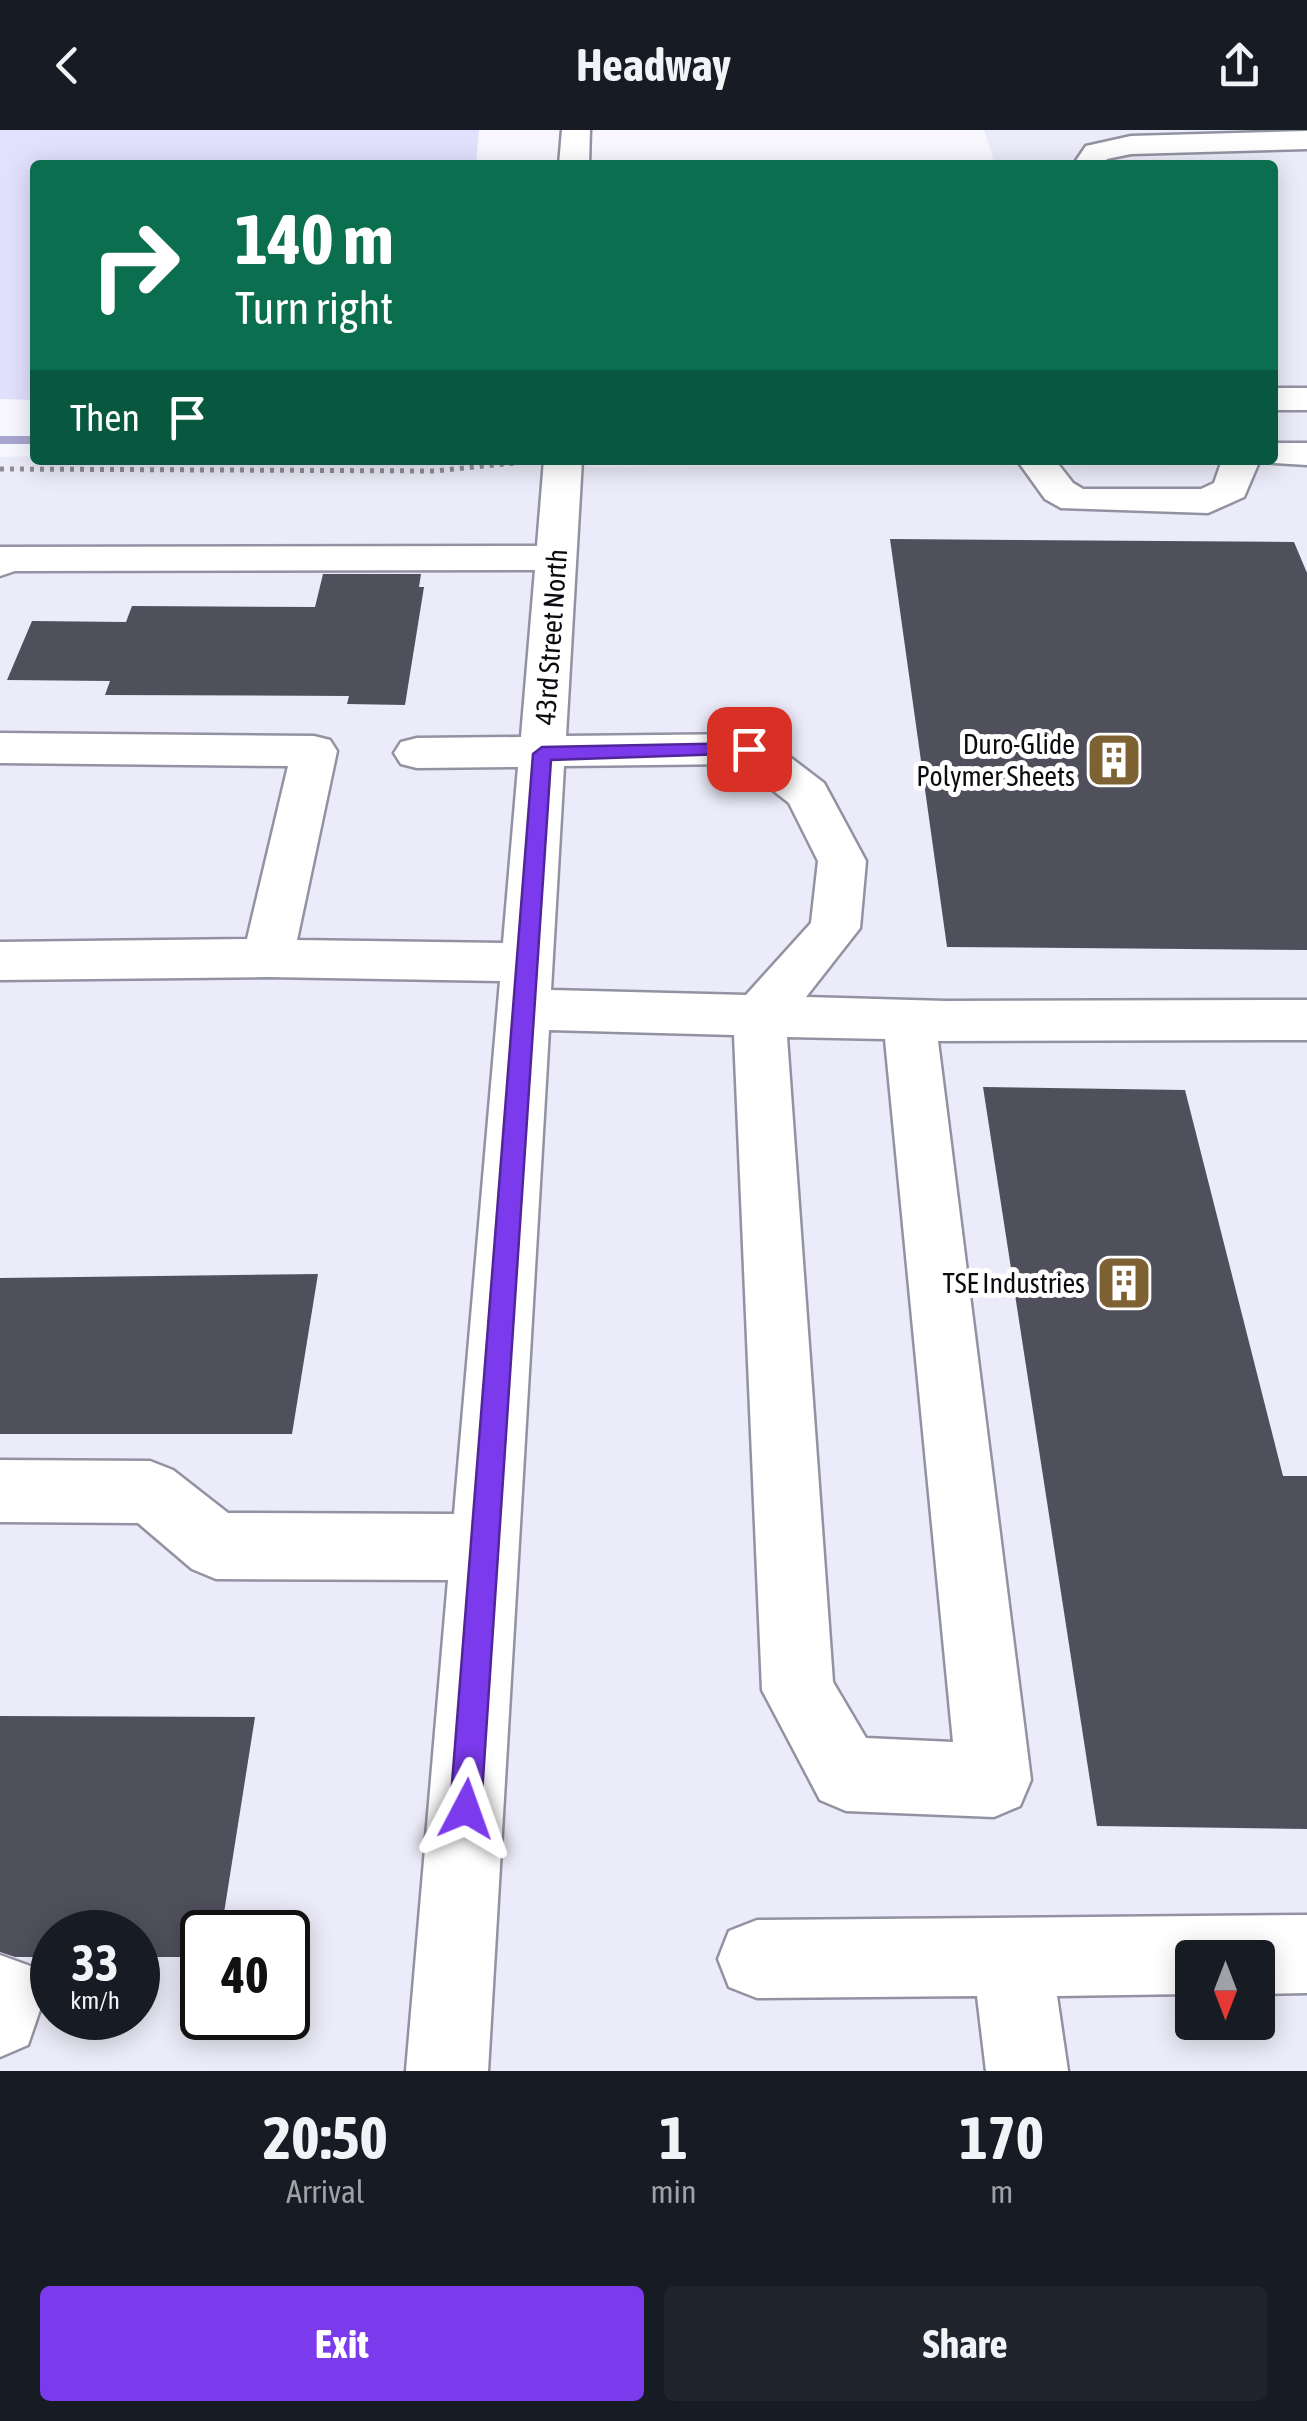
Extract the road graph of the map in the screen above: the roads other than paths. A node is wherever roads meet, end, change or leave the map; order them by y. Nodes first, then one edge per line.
1 (576, 130) edge
2 (1307, 140) edge
3 (574, 160) edge
4 (1091, 160) edge
5 (1278, 399) edge
6 (1307, 399) edge
7 (1278, 454) edge
8 (1307, 454) edge
9 (564, 465) edge
10 (1040, 465) edge
11 (1240, 465) edge
12 (556, 558) junction
13 (0, 564) edge
14 (0, 748) edge
15 (417, 753) dead end
16 (542, 754) junction
17 (268, 958) junction
18 (0, 961) edge
19 (526, 986) junction
20 (758, 1016) junction
21 (908, 1020) junction
22 (1307, 1020) edge
23 (0, 1490) edge
24 (484, 1547) junction
25 (1307, 1954) edge
26 (1012, 1956) junction
27 (757, 1959) dead end
28 (0, 1995) edge
29 (0, 2016) edge
30 (447, 2071) edge
31 (1027, 2071) edge

1 - 3 street
2 - 4 street
5 - 6 street
7 - 8 street
9 - 12 street, 43rd Street North
10 - 11 street
12 - 13 street
12 - 16 street, 43rd Street North
14 - 17 street
15 - 16 street
16 - 19 street, 43rd Street North
16 - 20 street
17 - 18 street
17 - 19 street
19 - 20 street
19 - 24 street, 43rd Street North
20 - 21 street
20 - 21 street
21 - 22 street
23 - 24 street
24 - 30 street, 43rd Street North
25 - 26 street
26 - 27 street
26 - 31 street
28 - 29 street

